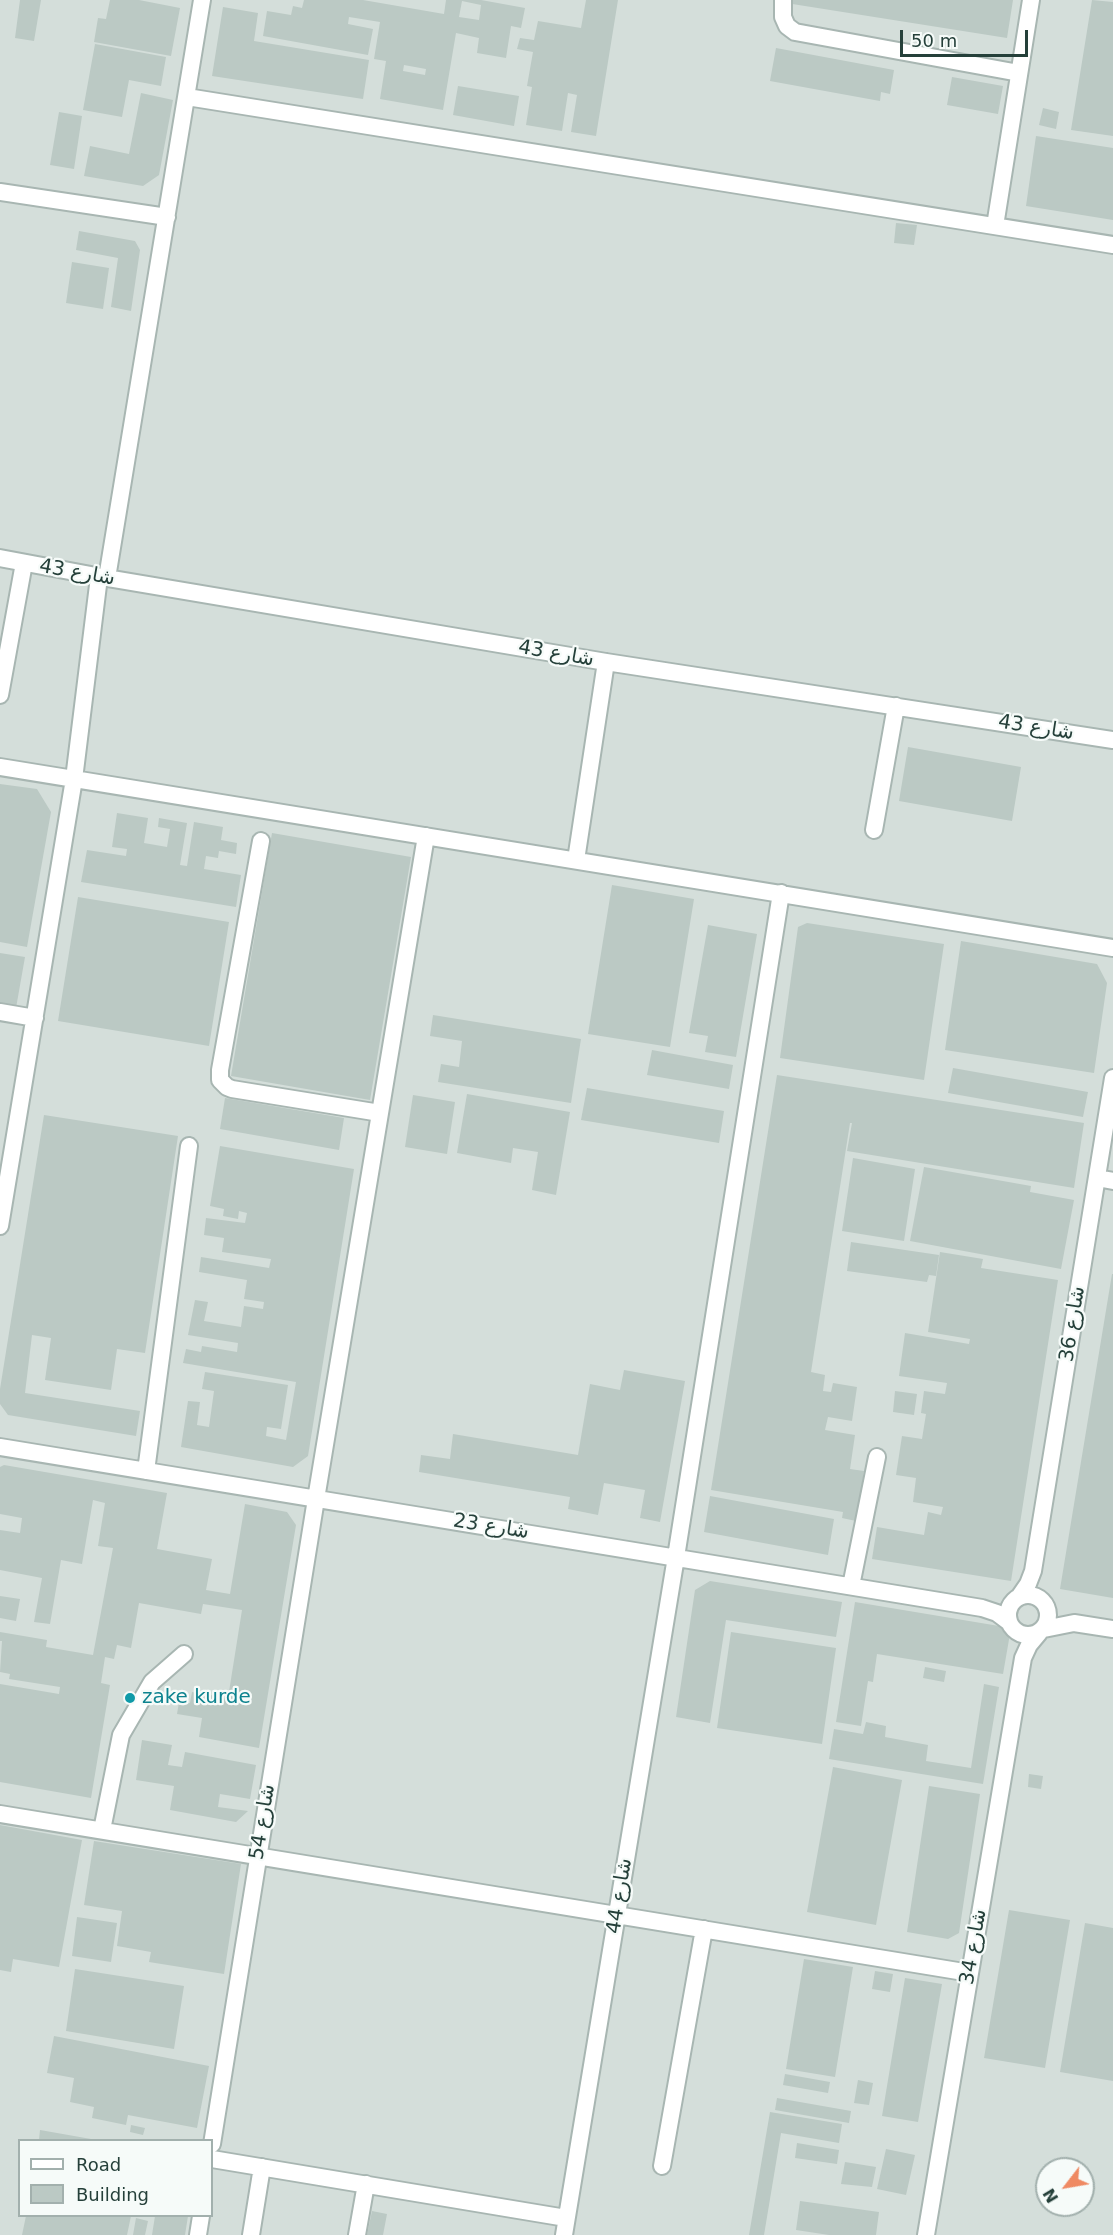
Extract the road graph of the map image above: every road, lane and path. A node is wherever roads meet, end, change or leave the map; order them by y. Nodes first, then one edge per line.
1 (202, 0) edge
2 (783, 0) edge
3 (1031, 0) edge
4 (1019, 73) junction
5 (187, 97) junction
6 (0, 192) edge
7 (167, 217) junction
8 (995, 226) junction
9 (1113, 245) edge
10 (0, 558) edge
11 (24, 563) junction
12 (103, 578) junction
13 (606, 662) junction
14 (0, 695) edge
15 (896, 706) junction
16 (1113, 740) edge
17 (0, 767) edge
18 (74, 779) junction
19 (874, 830) dead end
20 (426, 836) junction
21 (261, 841) dead end
22 (576, 860) junction
23 (781, 893) junction
24 (1113, 948) edge
25 (0, 1012) edge
26 (35, 1018) junction
27 (1113, 1078) edge
28 (380, 1113) junction
29 (189, 1146) dead end
30 (1105, 1179) edge
31 (0, 1226) edge
32 (0, 1447) edge
33 (877, 1456) dead end
34 (146, 1471) junction
35 (316, 1499) junction
36 (676, 1557) junction
37 (1033, 1570) junction
38 (851, 1586) junction
39 (1017, 1598) junction
40 (1045, 1604) junction
41 (982, 1608) junction
42 (1074, 1623) junction
43 (1014, 1628) junction
44 (1113, 1629) edge
45 (1041, 1631) junction
46 (184, 1654) dead end
47 (1023, 1658) junction
48 (0, 1814) edge
49 (102, 1830) junction
50 (258, 1856) junction
51 (616, 1915) junction
52 (704, 1929) junction
53 (970, 1973) junction
54 (213, 2139) edge
55 (213, 2158) edge
56 (662, 2166) dead end
57 (262, 2167) junction
58 (366, 2184) junction
59 (201, 2217) edge
60 (566, 2218) junction
61 (198, 2235) edge
62 (251, 2235) edge
63 (357, 2235) edge
64 (564, 2235) edge
65 (926, 2235) edge

1 - 5 street
2 - 4 street
3 - 4 street
4 - 8 street
5 - 7 street
5 - 8 street
6 - 7 street
7 - 12 street
8 - 9 street
10 - 11 street, شارع 43
11 - 12 street, شارع 43
11 - 14 street
12 - 13 street, شارع 43
12 - 18 street
13 - 15 street, شارع 43
13 - 22 street
15 - 16 street, شارع 43
15 - 19 street
17 - 18 street
18 - 20 street
18 - 26 street
20 - 22 street
20 - 28 street, شارع 54
21 - 28 street
22 - 23 street
23 - 24 street
23 - 36 street, شارع 44
25 - 26 street
26 - 31 street
27 - 30 street, شارع 36
28 - 35 street, شارع 54
29 - 34 street
30 - 37 street, شارع 36
32 - 34 street, شارع 23
33 - 38 street
34 - 35 street, شارع 23
35 - 36 street, شارع 23
35 - 50 street, شارع 54
36 - 38 street, شارع 23
36 - 51 street, شارع 44
37 - 39 street, شارع 36
37 - 40 street, شارع 36
38 - 41 street, شارع 23
39 - 40 street
39 - 41 street, شارع 23
39 - 43 street
40 - 42 street
40 - 45 street
41 - 43 street, شارع 23
42 - 44 street
42 - 45 street
43 - 45 street
43 - 47 street, شارع 34
45 - 47 street, شارع 34
46 - 49 street
47 - 53 street, شارع 34
48 - 49 street
49 - 50 street
50 - 51 street
50 - 54 street, شارع 54
51 - 52 street
51 - 60 street, شارع 44
52 - 53 street
52 - 56 street
53 - 65 street, شارع 34
55 - 57 street
57 - 58 street
57 - 62 street
58 - 60 street
58 - 63 street
59 - 61 street
60 - 64 street, شارع 44

